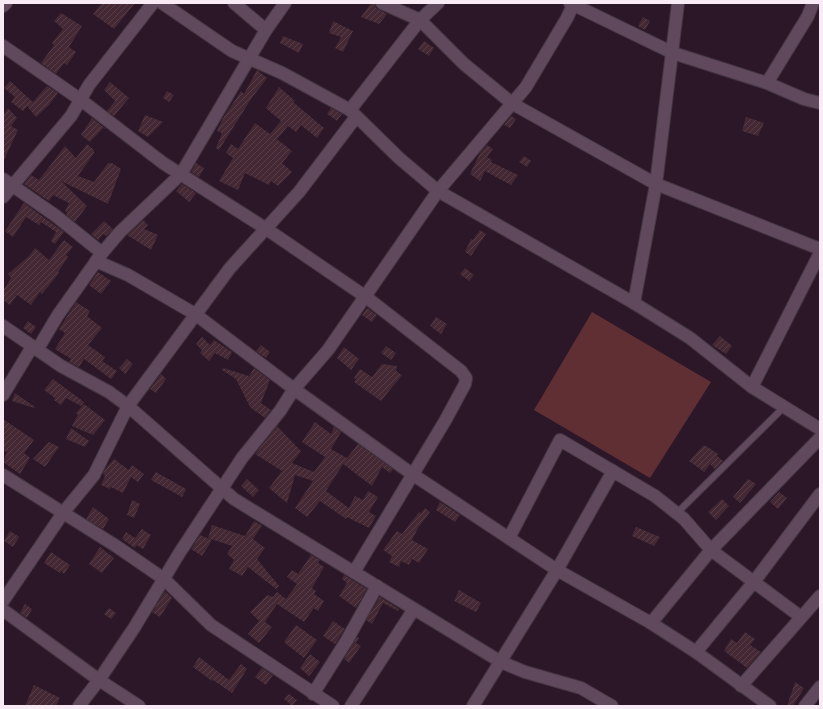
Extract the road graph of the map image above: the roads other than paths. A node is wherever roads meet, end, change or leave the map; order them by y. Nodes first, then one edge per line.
1 (6, 3) edge
2 (153, 3) edge
3 (162, 3) edge
4 (234, 3) edge
5 (286, 3) edge
6 (382, 3) edge
7 (438, 3) edge
8 (678, 3) edge
9 (813, 3) edge
10 (573, 4) edge
11 (3, 6) edge
12 (407, 9) edge
13 (420, 20) junction
14 (266, 30) junction
15 (3, 46) edge
16 (673, 53) junction
17 (249, 59) junction
18 (767, 83) junction
19 (81, 100) junction
20 (820, 103) edge
21 (513, 104) junction
22 (353, 113) junction
23 (181, 174) junction
24 (7, 182) edge
25 (656, 184) junction
26 (438, 191) junction
27 (3, 197) edge
28 (265, 228) junction
29 (820, 249) edge
30 (820, 253) edge
31 (99, 257) junction
32 (366, 297) junction
33 (634, 303) junction
34 (195, 314) junction
35 (3, 326) edge
36 (34, 348) junction
37 (752, 387) junction
38 (294, 389) junction
39 (3, 396) edge
40 (128, 406) junction
41 (784, 407) junction
42 (820, 429) edge
43 (820, 438) edge
44 (613, 471) junction
45 (412, 474) junction
46 (3, 475) edge
47 (222, 488) junction
48 (820, 494) edge
49 (63, 513) junction
50 (677, 513) junction
51 (509, 538) junction
52 (711, 550) junction
53 (557, 570) junction
54 (354, 572) junction
55 (164, 579) junction
56 (753, 583) junction
57 (377, 586) junction
58 (820, 596) edge
59 (3, 601) edge
60 (414, 609) junction
61 (3, 610) edge
62 (801, 617) junction
63 (652, 623) junction
64 (696, 652) junction
65 (501, 662) junction
66 (99, 680) junction
67 (741, 686) junction
68 (820, 687) edge
69 (314, 694) junction
70 (79, 706) edge
71 (139, 706) edge
72 (333, 706) edge
73 (351, 706) edge
74 (473, 706) edge
75 (612, 706) edge
76 (770, 706) edge
77 (805, 706) edge

1 - 11 street
2 - 19 street
3 - 17 street
4 - 14 street
5 - 14 street
6 - 12 street
7 - 13 street
8 - 16 street
9 - 18 street
10 - 16 street
10 - 21 street
12 - 13 street
13 - 21 street
13 - 22 street
14 - 17 street
15 - 19 street
16 - 18 street
16 - 25 street
17 - 22 street
17 - 23 street
18 - 20 street
19 - 23 street
19 - 24 street
21 - 25 street
21 - 26 street
22 - 26 street
22 - 28 street
23 - 28 street
23 - 31 street
24 - 27 street
24 - 31 street
25 - 29 street
25 - 33 street
26 - 32 street
26 - 33 street
28 - 32 street
28 - 34 street
30 - 37 street
31 - 34 street
31 - 36 street
32 - 38 street
32 - 45 street
33 - 37 street
34 - 38 street
34 - 40 street
35 - 36 street
36 - 39 street
36 - 40 street
37 - 41 street
38 - 45 street
38 - 47 street
40 - 47 street
40 - 49 street
41 - 42 street
41 - 50 lane
43 - 52 street
44 - 50 street
44 - 51 street
44 - 53 street
45 - 51 street
45 - 54 street
46 - 49 street
47 - 54 street
47 - 55 street
48 - 56 street
49 - 55 street
49 - 59 street
50 - 52 street
51 - 53 street
52 - 56 street
52 - 63 street
53 - 63 street
53 - 65 street
54 - 57 street
55 - 66 street
55 - 69 street
56 - 62 street
56 - 64 street
57 - 60 street
57 - 69 street
58 - 62 street
60 - 65 street
60 - 73 street
61 - 66 street
62 - 67 street
63 - 64 street
64 - 67 street
65 - 74 street
65 - 75 street
66 - 70 street
66 - 71 street
67 - 76 street
68 - 77 street
69 - 72 street

